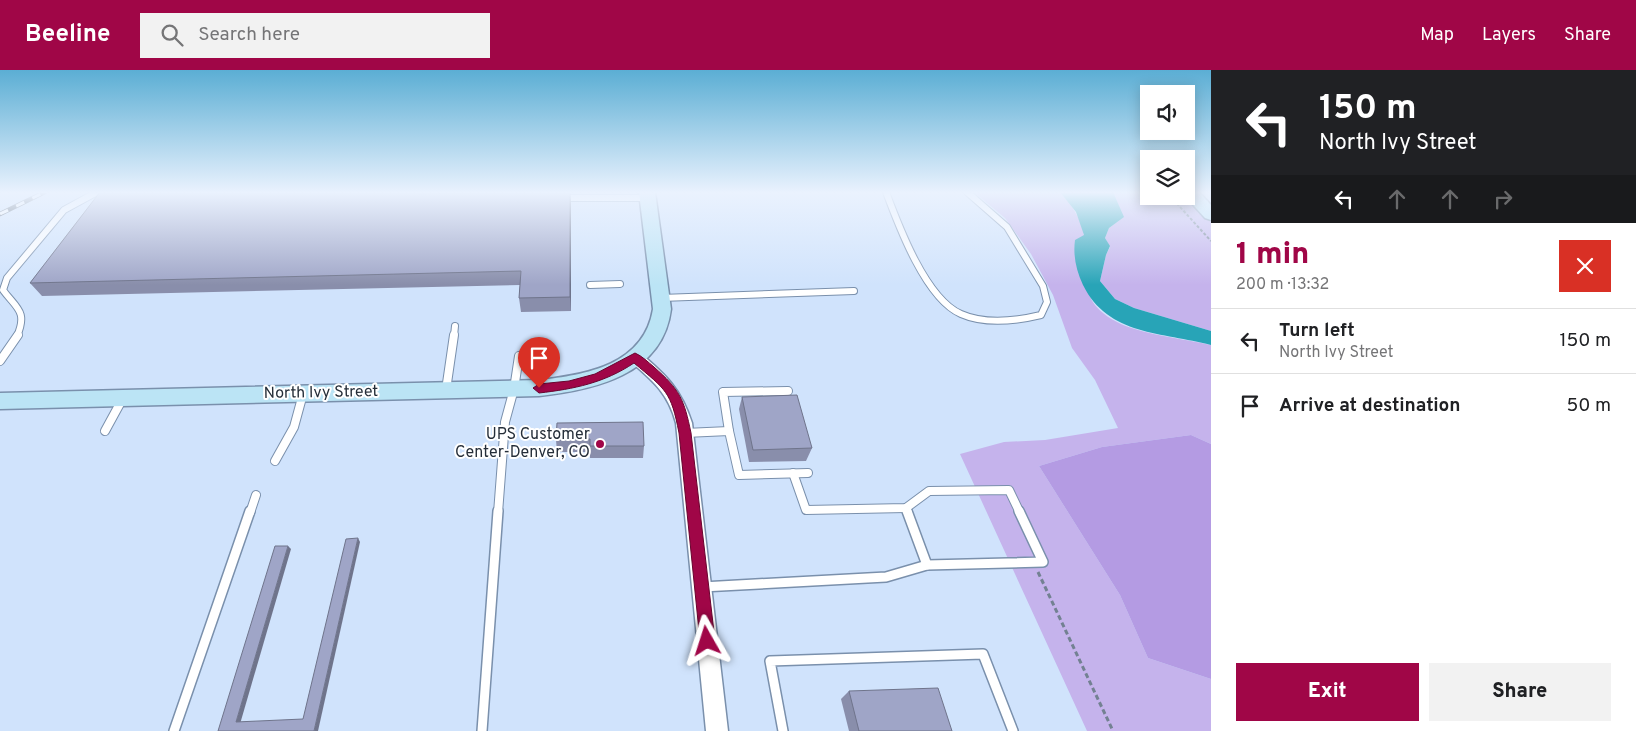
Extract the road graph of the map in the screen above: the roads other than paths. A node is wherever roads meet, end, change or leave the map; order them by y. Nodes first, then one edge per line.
1 (53, 223) edge
2 (651, 223) edge
3 (897, 223) edge
4 (1002, 223) edge
5 (620, 284) dead end
6 (590, 285) dead end
7 (854, 290) dead end
8 (661, 298) junction
9 (455, 326) dead end
10 (519, 356) dead end
11 (635, 357) junction
12 (0, 361) edge
13 (514, 389) junction
14 (446, 390) junction
15 (788, 391) dead end
16 (303, 394) junction
17 (124, 398) junction
18 (0, 401) edge
19 (105, 431) dead end
20 (730, 431) junction
21 (685, 433) junction
22 (275, 461) dead end
23 (793, 473) junction
24 (808, 473) dead end
25 (256, 495) dead end
26 (906, 508) junction
27 (927, 565) junction
28 (702, 587) junction
29 (174, 731) edge
30 (482, 731) edge
31 (717, 731) edge
32 (783, 731) edge
33 (1013, 731) edge

1 - 12 lane
2 - 8 street, North Ivy Street
3 - 4 lane
5 - 6 lane
7 - 8 lane
8 - 11 street, North Ivy Street
9 - 14 lane
10 - 13 lane
11 - 13 street, North Ivy Street
11 - 21 street
13 - 14 street, North Ivy Street
13 - 30 lane
14 - 16 street, North Ivy Street
15 - 20 lane
16 - 17 street, North Ivy Street
16 - 22 lane
17 - 18 street, North Ivy Street
17 - 19 lane
20 - 21 lane
20 - 23 lane
21 - 28 street
23 - 24 lane
23 - 26 lane
25 - 29 lane
26 - 27 lane
26 - 27 lane
27 - 28 lane
28 - 31 street
32 - 33 lane

